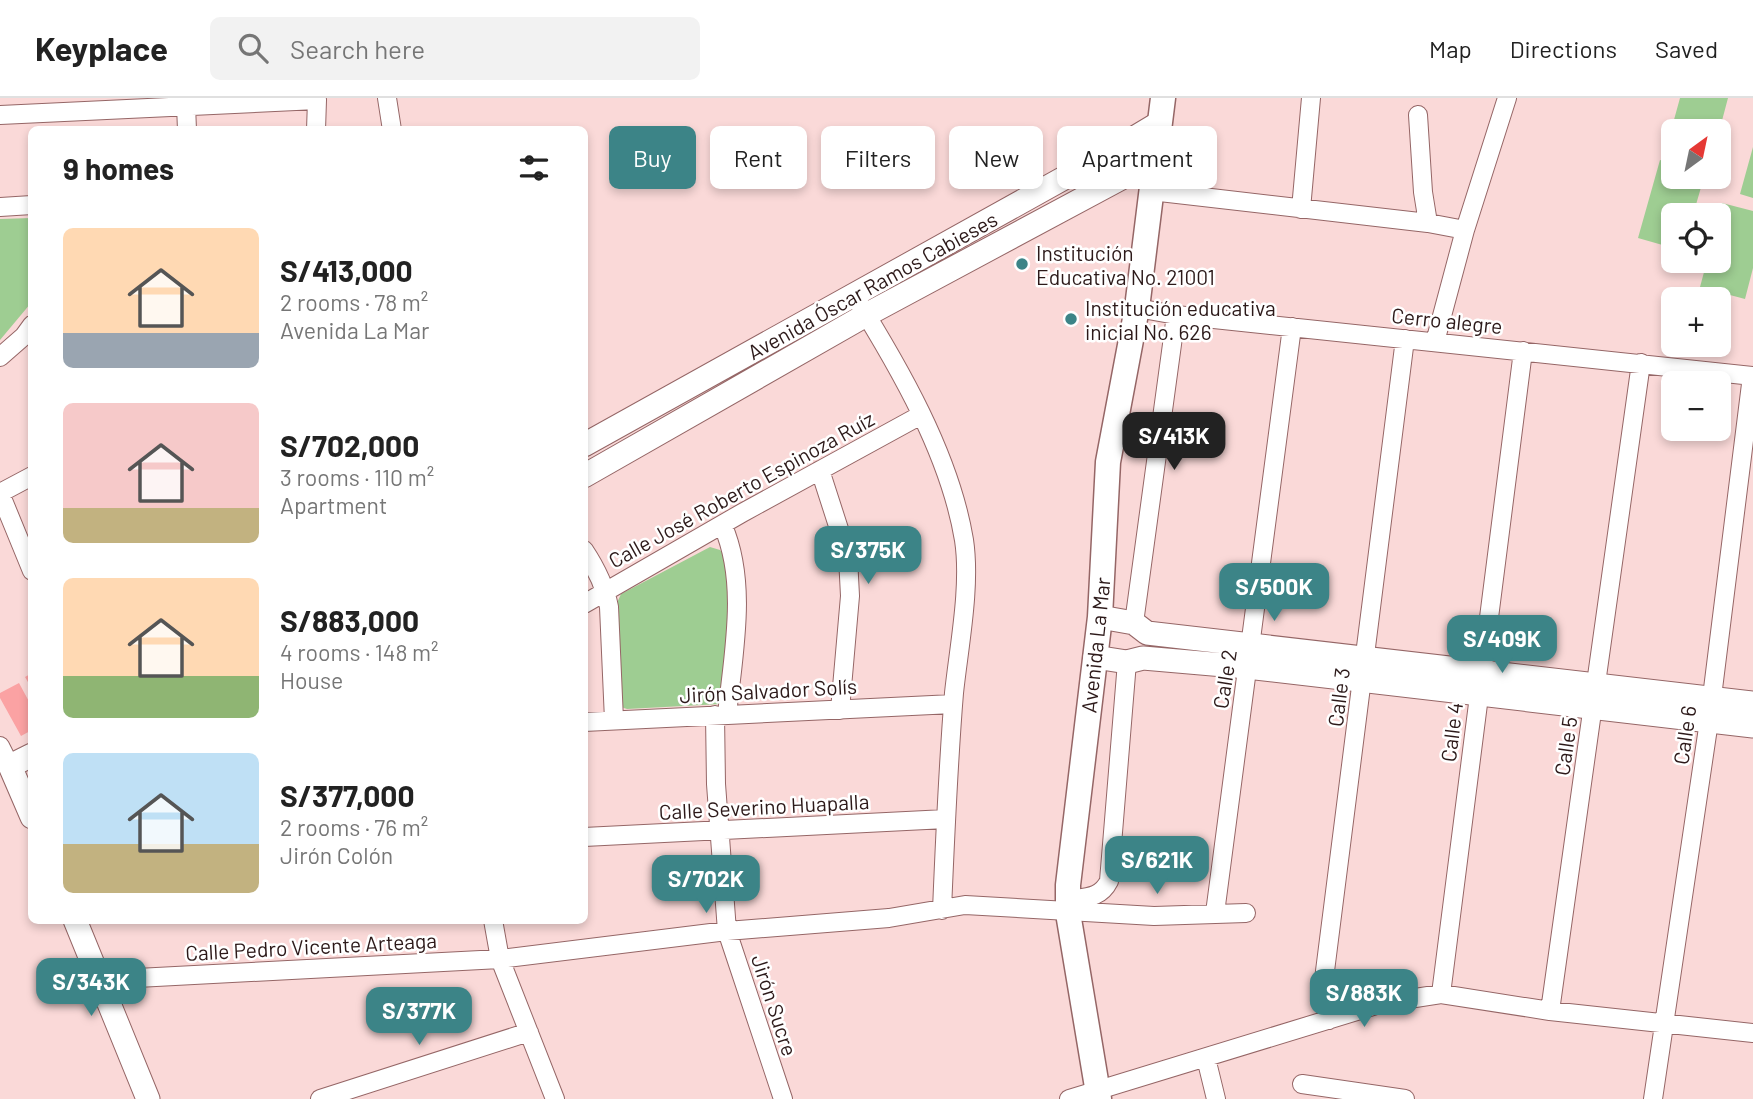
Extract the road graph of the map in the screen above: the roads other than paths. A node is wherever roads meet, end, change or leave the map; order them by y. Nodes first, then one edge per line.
1 (387, 98) edge
2 (1163, 98) edge
3 (1311, 98) edge
4 (1507, 98) edge
5 (186, 105) junction
6 (0, 115) edge
7 (1418, 115) dead end
8 (1159, 123) junction
9 (187, 126) edge
10 (316, 126) edge
11 (391, 126) edge
12 (1159, 126) edge
13 (1101, 189) edge
14 (1151, 191) joint
15 (28, 205) edge
16 (0, 207) edge
17 (1301, 209) junction
18 (1428, 223) junction
19 (1465, 230) junction
20 (854, 295) junction
21 (1137, 308) junction
22 (866, 315) junction
23 (1176, 316) junction
24 (1292, 327) junction
25 (28, 330) edge
26 (1405, 339) junction
27 (1435, 342) junction
28 (1523, 351) junction
29 (0, 357) edge
30 (1641, 363) junction
31 (1753, 376) edge
32 (921, 415) junction
33 (588, 443) edge
34 (820, 470) junction
35 (588, 474) edge
36 (28, 477) edge
37 (0, 493) edge
38 (723, 526) junction
39 (588, 558) edge
40 (28, 560) edge
41 (606, 592) junction
42 (588, 602) edge
43 (1100, 617) junction
44 (1134, 624) junction
45 (1250, 656) junction
46 (1095, 657) junction
47 (1127, 662) junction
48 (1364, 670) junction
49 (1483, 672) junction
50 (1596, 684) junction
51 (1479, 694) junction
52 (1712, 698) junction
53 (1753, 702) edge
54 (953, 704) junction
55 (1594, 708) junction
56 (840, 710) junction
57 (721, 715) junction
58 (614, 720) junction
59 (1709, 721) junction
60 (588, 722) edge
61 (1753, 726) edge
62 (28, 754) edge
63 (5, 756) edge
64 (26, 787) edge
65 (946, 819) junction
66 (719, 831) junction
67 (588, 837) edge
68 (1068, 906) junction
69 (942, 910) junction
70 (1215, 913) junction
71 (1246, 913) dead end
72 (77, 924) edge
73 (494, 924) edge
74 (727, 931) junction
75 (500, 960) junction
76 (99, 980) junction
77 (1441, 994) junction
78 (1550, 1011) junction
79 (1329, 1020) junction
80 (1665, 1025) junction
81 (530, 1032) junction
82 (1753, 1033) edge
83 (1206, 1058) junction
84 (1302, 1084) dead end
85 (1099, 1094) edge
86 (341, 1096) edge
87 (148, 1099) edge
88 (320, 1099) edge
89 (555, 1099) edge
90 (783, 1099) edge
91 (1069, 1099) edge
92 (1216, 1099) edge
93 (1405, 1099) edge
94 (1653, 1099) edge

1 - 11 street
2 - 8 main road, Avenida La Mar
3 - 17 street
4 - 19 street
5 - 6 street
5 - 9 street
5 - 10 street
7 - 18 street
8 - 12 main road, Avenida La Mar
8 - 20 street, Avenida Óscar Ramos Cabieses
13 - 22 street, Avenida Óscar Ramos Cabieses
14 - 17 street
14 - 21 main road, Avenida La Mar
15 - 16 street
17 - 18 street
18 - 19 street
19 - 27 street
20 - 22 street
20 - 33 street, Avenida Óscar Ramos Cabieses
21 - 23 street, Cerro alegre
21 - 43 main road, Avenida La Mar
22 - 32 street
22 - 35 street, Avenida Óscar Ramos Cabieses
23 - 24 street, Cerro alegre
23 - 44 street
24 - 26 street, Cerro alegre
24 - 45 street, Calle 2
25 - 29 street
26 - 27 street, Cerro alegre
26 - 48 street, Calle 3
27 - 28 street, Cerro alegre
28 - 30 street, Cerro alegre
28 - 49 street, Calle 4
30 - 31 street, Cerro alegre
30 - 50 street, Calle 5
31 - 52 street, Calle 6
32 - 34 street, Calle José Roberto Espinoza Ruíz
32 - 54 street
34 - 38 street, Calle José Roberto Espinoza Ruíz
34 - 56 street
36 - 37 street
37 - 40 street
38 - 41 street, Calle José Roberto Espinoza Ruíz
38 - 57 street, Jirón Sucre
39 - 41 street
41 - 42 street, Calle José Roberto Espinoza Ruíz
41 - 58 street
43 - 44 street
43 - 46 main road, Avenida La Mar
44 - 45 street
45 - 47 street
45 - 48 street
45 - 70 street, Calle 2
46 - 47 street
46 - 68 main road, Avenida La Mar
47 - 68 street
48 - 49 street
48 - 51 street
48 - 79 street, Calle 3
49 - 50 street
49 - 51 street, Calle 4
50 - 52 street
50 - 55 street, Calle 5
51 - 55 street
51 - 77 street, Calle 4
52 - 53 street
52 - 59 street, Calle 6
54 - 56 street, Jirón Salvador Solís
54 - 65 street
55 - 59 street
55 - 78 street, Calle 5
56 - 57 street, Jirón Salvador Solís
57 - 58 street, Jirón Salvador Solís
57 - 66 street, Jirón Sucre
58 - 60 street, Jirón Salvador Solís
59 - 61 street
59 - 80 street, Calle 6
62 - 63 street
63 - 64 street
65 - 66 street, Calle Severino Huapalla
65 - 69 street
66 - 67 street, Calle Severino Huapalla
66 - 74 street, Jirón Sucre
68 - 69 street, Calle Pedro Vicente Arteaga
68 - 70 street, Calle Pedro Vicente Arteaga
68 - 85 main road, Avenida La Mar
69 - 74 street, Calle Pedro Vicente Arteaga
70 - 71 street, Calle Pedro Vicente Arteaga
72 - 76 street
73 - 75 street
74 - 75 street, Calle Pedro Vicente Arteaga
74 - 90 street, Jirón Sucre
75 - 76 street, Calle Pedro Vicente Arteaga
75 - 81 street
76 - 87 street
77 - 78 street
77 - 79 street
78 - 80 street
79 - 83 street
80 - 82 street
80 - 94 street, Calle 6
81 - 86 street
81 - 89 street
83 - 85 street
83 - 92 street
84 - 93 street
85 - 91 street
86 - 88 street

